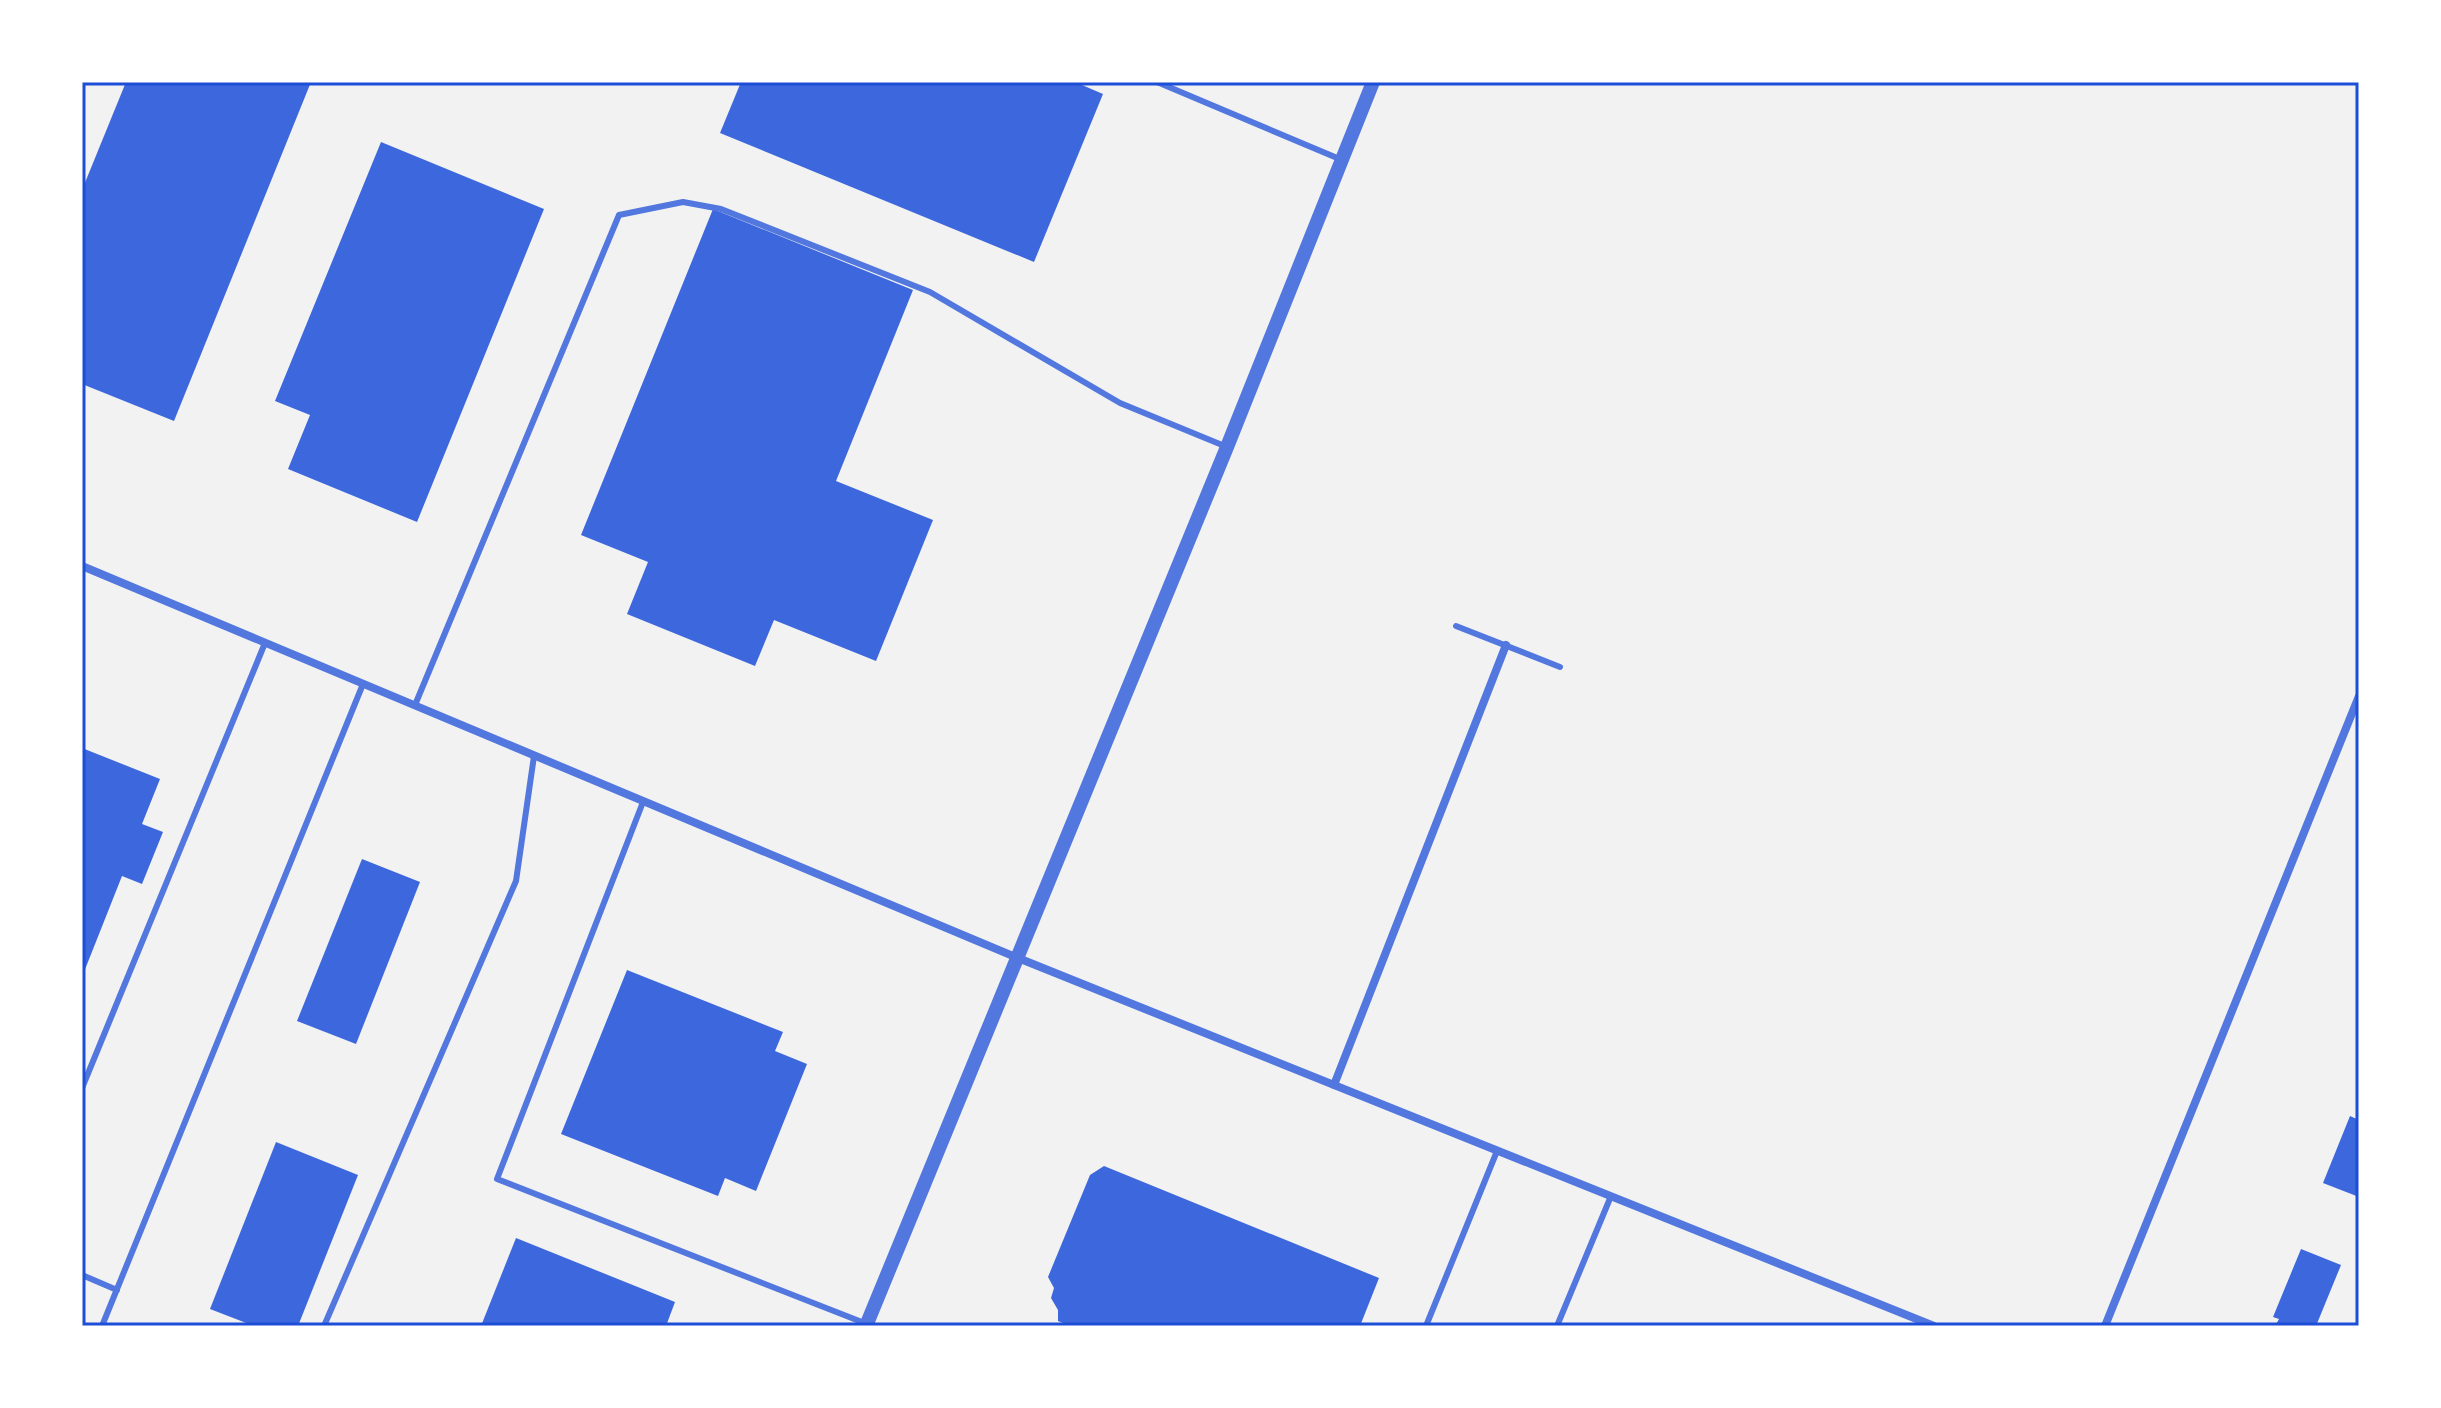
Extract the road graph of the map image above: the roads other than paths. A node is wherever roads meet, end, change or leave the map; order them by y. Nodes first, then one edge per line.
1 (1157, 82) edge
2 (1373, 82) edge
3 (1342, 160) junction
4 (1227, 447) junction
5 (82, 566) edge
6 (1456, 626) dead end
7 (265, 643) junction
8 (1506, 645) junction
9 (1560, 667) dead end
10 (363, 684) junction
11 (2359, 696) edge
12 (415, 705) junction
13 (534, 756) junction
14 (643, 802) junction
15 (1018, 958) junction
16 (1334, 1085) junction
17 (82, 1088) edge
18 (1497, 1151) junction
19 (1611, 1196) junction
20 (82, 1275) edge
21 (117, 1290) junction
22 (868, 1325) edge
23 (102, 1326) edge
24 (324, 1326) edge
25 (1426, 1326) edge
26 (1557, 1326) edge
27 (1934, 1326) edge
28 (2105, 1326) edge

1 - 3 lane
2 - 3 street
3 - 4 street
4 - 12 lane
4 - 15 street
5 - 7 street
6 - 8 lane
7 - 10 street
7 - 17 lane
8 - 9 lane
8 - 16 street
10 - 12 street
10 - 21 lane
11 - 28 street
12 - 13 street
13 - 14 street
13 - 24 lane
14 - 15 street
14 - 22 lane
15 - 16 street
15 - 22 street
16 - 18 street
18 - 19 street
18 - 25 lane
19 - 26 lane
19 - 27 street
20 - 21 lane
21 - 23 lane

